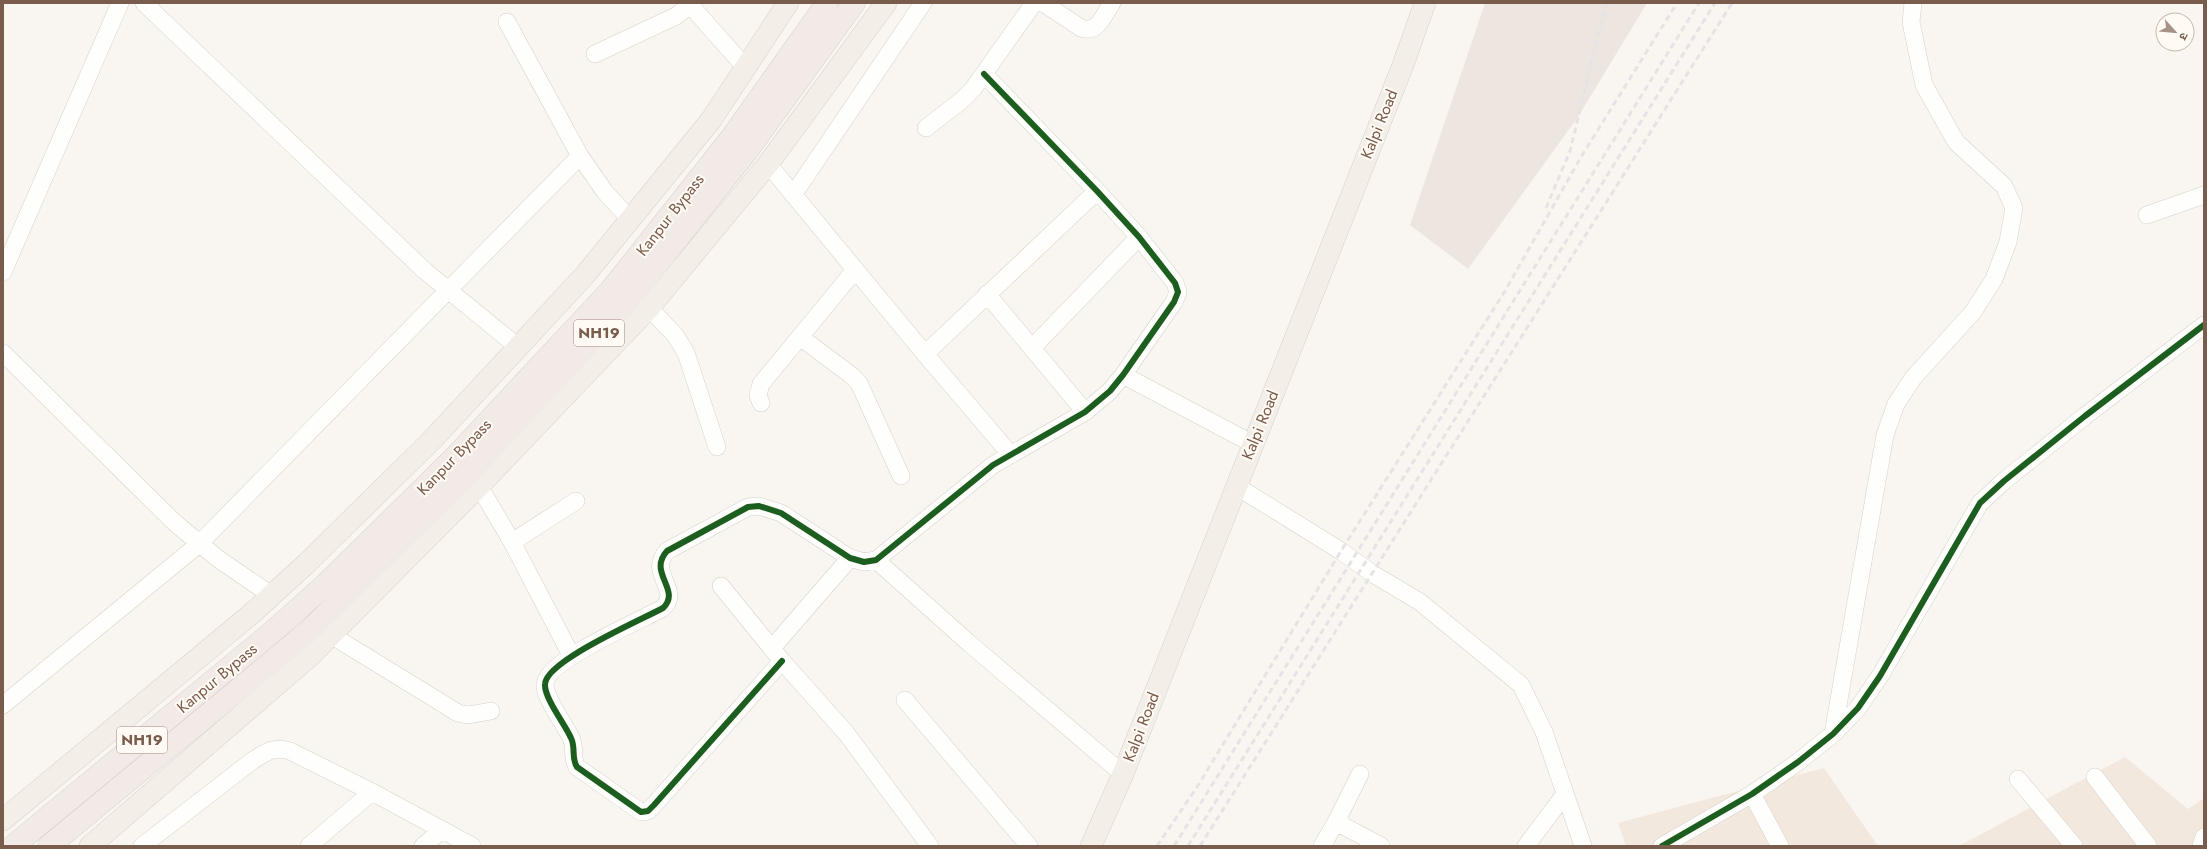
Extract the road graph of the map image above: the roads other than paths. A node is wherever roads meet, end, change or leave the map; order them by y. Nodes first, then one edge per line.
1 (120, 3) edge
2 (144, 3) edge
3 (788, 3) edge
4 (827, 3) edge
5 (854, 3) edge
6 (886, 3) edge
7 (922, 3) edge
8 (1034, 3) edge
9 (1043, 3) edge
10 (1112, 3) edge
11 (1425, 3) edge
12 (1913, 3) edge
13 (692, 5) edge
14 (507, 22) dead end
15 (595, 54) dead end
16 (745, 68) junction
17 (984, 74) junction
18 (926, 128) dead end
19 (580, 156) junction
20 (768, 164) junction
21 (1098, 191) junction
22 (793, 195) junction
23 (2204, 195) edge
24 (2147, 215) dead end
25 (630, 219) junction
26 (1139, 237) junction
27 (855, 270) junction
28 (3, 272) edge
29 (448, 291) junction
30 (987, 294) junction
31 (649, 308) junction
32 (2204, 325) edge
33 (800, 337) junction
34 (518, 348) junction
35 (1032, 348) junction
36 (3, 353) edge
37 (924, 354) junction
38 (1123, 375) junction
39 (761, 403) dead end
40 (1085, 412) junction
41 (1253, 444) junction
42 (717, 447) dead end
43 (1011, 454) junction
44 (901, 476) dead end
45 (479, 486) junction
46 (1236, 486) junction
47 (576, 501) dead end
48 (512, 542) junction
49 (187, 554) junction
50 (850, 558) junction
51 (876, 560) junction
52 (721, 586) dead end
53 (271, 595) junction
54 (322, 636) junction
55 (300, 652) junction
56 (777, 654) junction
57 (571, 655) junction
58 (905, 700) dead end
59 (3, 705) edge
60 (491, 711) dead end
61 (1833, 734) junction
62 (1123, 774) junction
63 (1360, 774) dead end
64 (2094, 776) dead end
65 (2018, 779) dead end
66 (372, 792) junction
67 (1565, 794) junction
68 (1752, 794) junction
69 (3, 820) edge
70 (1336, 822) junction
71 (442, 830) junction
72 (2204, 837) edge
73 (13, 846) edge
74 (49, 846) edge
75 (90, 846) edge
76 (142, 846) edge
77 (309, 846) edge
78 (423, 846) edge
79 (472, 846) edge
80 (930, 846) edge
81 (1029, 846) edge
82 (1091, 846) edge
83 (1322, 846) edge
84 (1381, 846) edge
85 (1526, 846) edge
86 (1583, 846) edge
87 (1662, 846) edge
88 (1780, 846) edge
89 (2074, 846) edge
90 (2148, 846) edge
91 (2201, 846) edge

1 - 28 street
2 - 29 street
3 - 16 main road
4 - 73 highway, Kanpur Bypass / NH19
5 - 54 highway, Kanpur Bypass / NH19
6 - 20 main road
7 - 22 street
8 - 17 street
9 - 10 street
11 - 41 main road, Kalpi Road
12 - 61 street
13 - 15 street
13 - 16 street
14 - 19 street
16 - 25 main road
17 - 18 street
17 - 21 street
19 - 25 street
19 - 29 street
20 - 22 street
20 - 31 main road
21 - 26 street
21 - 30 street
22 - 27 street
23 - 24 street
25 - 34 main road
26 - 35 street
26 - 38 street
27 - 33 street
27 - 37 street
29 - 34 street
29 - 49 street
30 - 35 street
30 - 37 street
31 - 42 street
31 - 45 main road
32 - 61 street
33 - 39 street
33 - 44 street
34 - 53 main road
35 - 40 street
36 - 49 street
37 - 43 street
38 - 40 street
38 - 41 street
40 - 43 street
41 - 46 main road, Kalpi Road
43 - 51 street
45 - 48 street
45 - 54 main road
46 - 62 main road, Kalpi Road
46 - 67 street
47 - 48 street
48 - 57 street
49 - 53 street
49 - 59 street
50 - 51 street
50 - 56 street
50 - 57 street
51 - 62 street
52 - 56 street
53 - 69 main road
54 - 55 highway, Kanpur Bypass / NH19
54 - 60 street
55 - 74 highway, Kanpur Bypass / NH19
55 - 75 main road
56 - 57 street
56 - 80 street
58 - 81 street
61 - 68 street
62 - 82 main road, Kalpi Road
63 - 70 street
64 - 90 street
65 - 89 street
66 - 71 street
66 - 76 street
66 - 77 street
67 - 85 street
67 - 86 street
68 - 87 street
68 - 88 street
70 - 83 street
70 - 84 street
71 - 78 street
71 - 79 street
72 - 91 street

